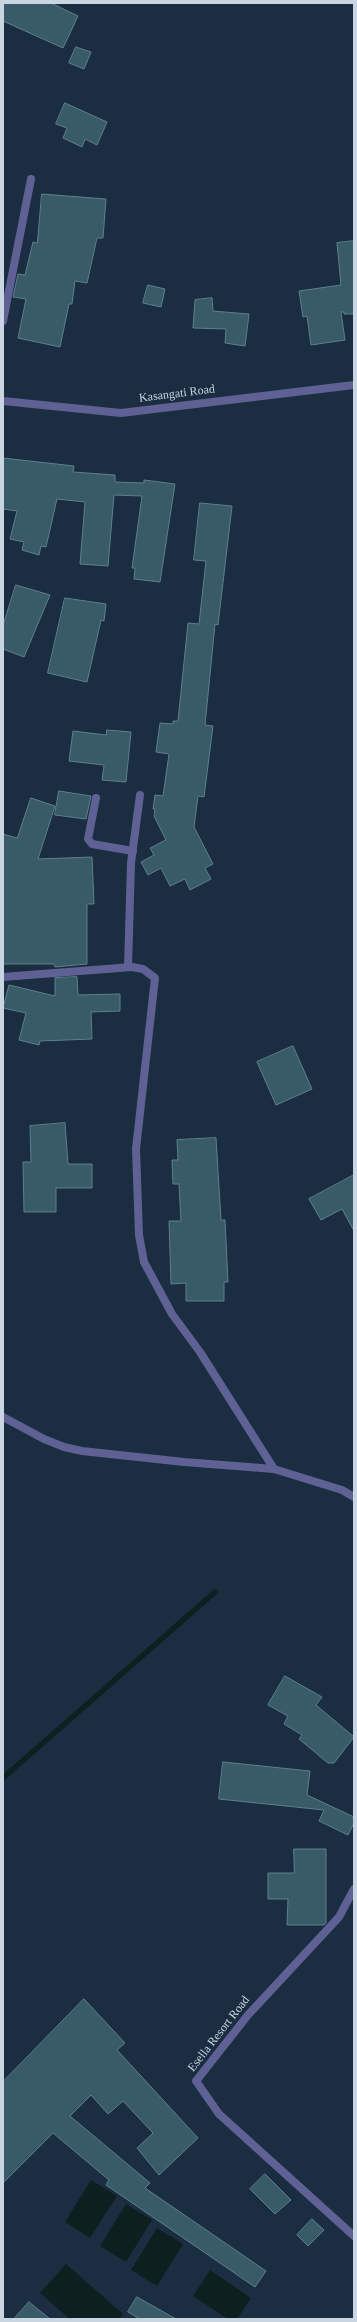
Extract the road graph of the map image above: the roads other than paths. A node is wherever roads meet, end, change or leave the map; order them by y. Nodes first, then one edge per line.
1 (31, 179) dead end
2 (3, 321) edge
3 (354, 385) edge
4 (3, 401) edge
5 (140, 795) dead end
6 (96, 798) dead end
7 (133, 851) junction
8 (128, 967) junction
9 (3, 977) edge
10 (3, 1417) edge
11 (274, 1469) junction
12 (354, 1497) edge
13 (354, 1889) edge
14 (354, 2236) edge

1 - 2 street
3 - 4 street, Kasangati Road
5 - 7 street
6 - 7 street
7 - 8 street
8 - 9 street
8 - 11 street
10 - 11 street
11 - 12 street
13 - 14 street, Esella Resort Road

